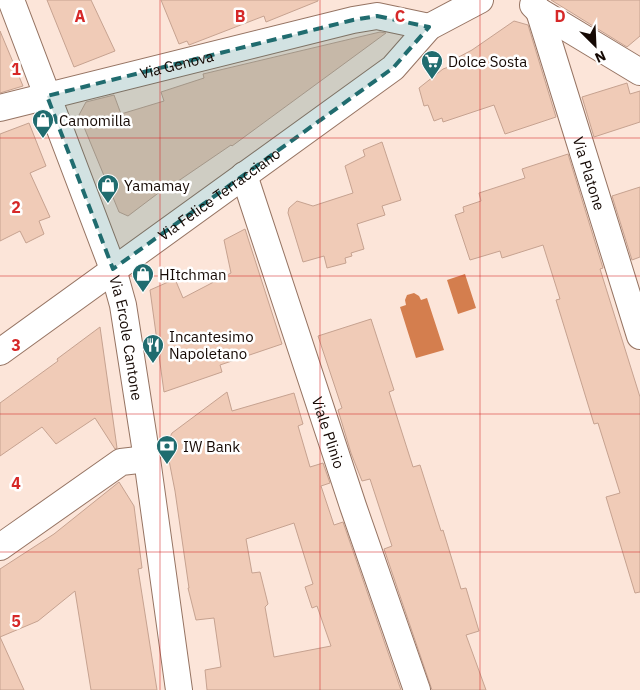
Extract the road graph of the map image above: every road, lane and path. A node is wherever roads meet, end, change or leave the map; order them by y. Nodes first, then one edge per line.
1 (11, 0) edge
2 (480, 0) edge
3 (533, 5) edge
4 (349, 10) edge
5 (429, 27) junction
6 (640, 72) edge
7 (47, 96) junction
8 (0, 108) edge
9 (244, 175) junction
10 (113, 269) junction
11 (640, 336) edge
12 (0, 352) edge
13 (147, 459) junction
14 (0, 547) edge
15 (179, 690) edge
16 (418, 690) edge

1 - 7 street, Via Ercole Cantone
2 - 5 street, Via Felice Terracciano
3 - 6 street
3 - 11 street, Via Platone
4 - 5 street
4 - 7 street, Via Genova
5 - 9 street, Via Felice Terracciano
7 - 8 street, Via Genova
7 - 10 street, Via Ercole Cantone
9 - 10 street, Via Felice Terracciano
9 - 16 street, Viale Plinio
10 - 12 street, Via Felice Terracciano
10 - 13 street, Via Ercole Cantone
13 - 14 street
13 - 15 street, Via Ercole Cantone

